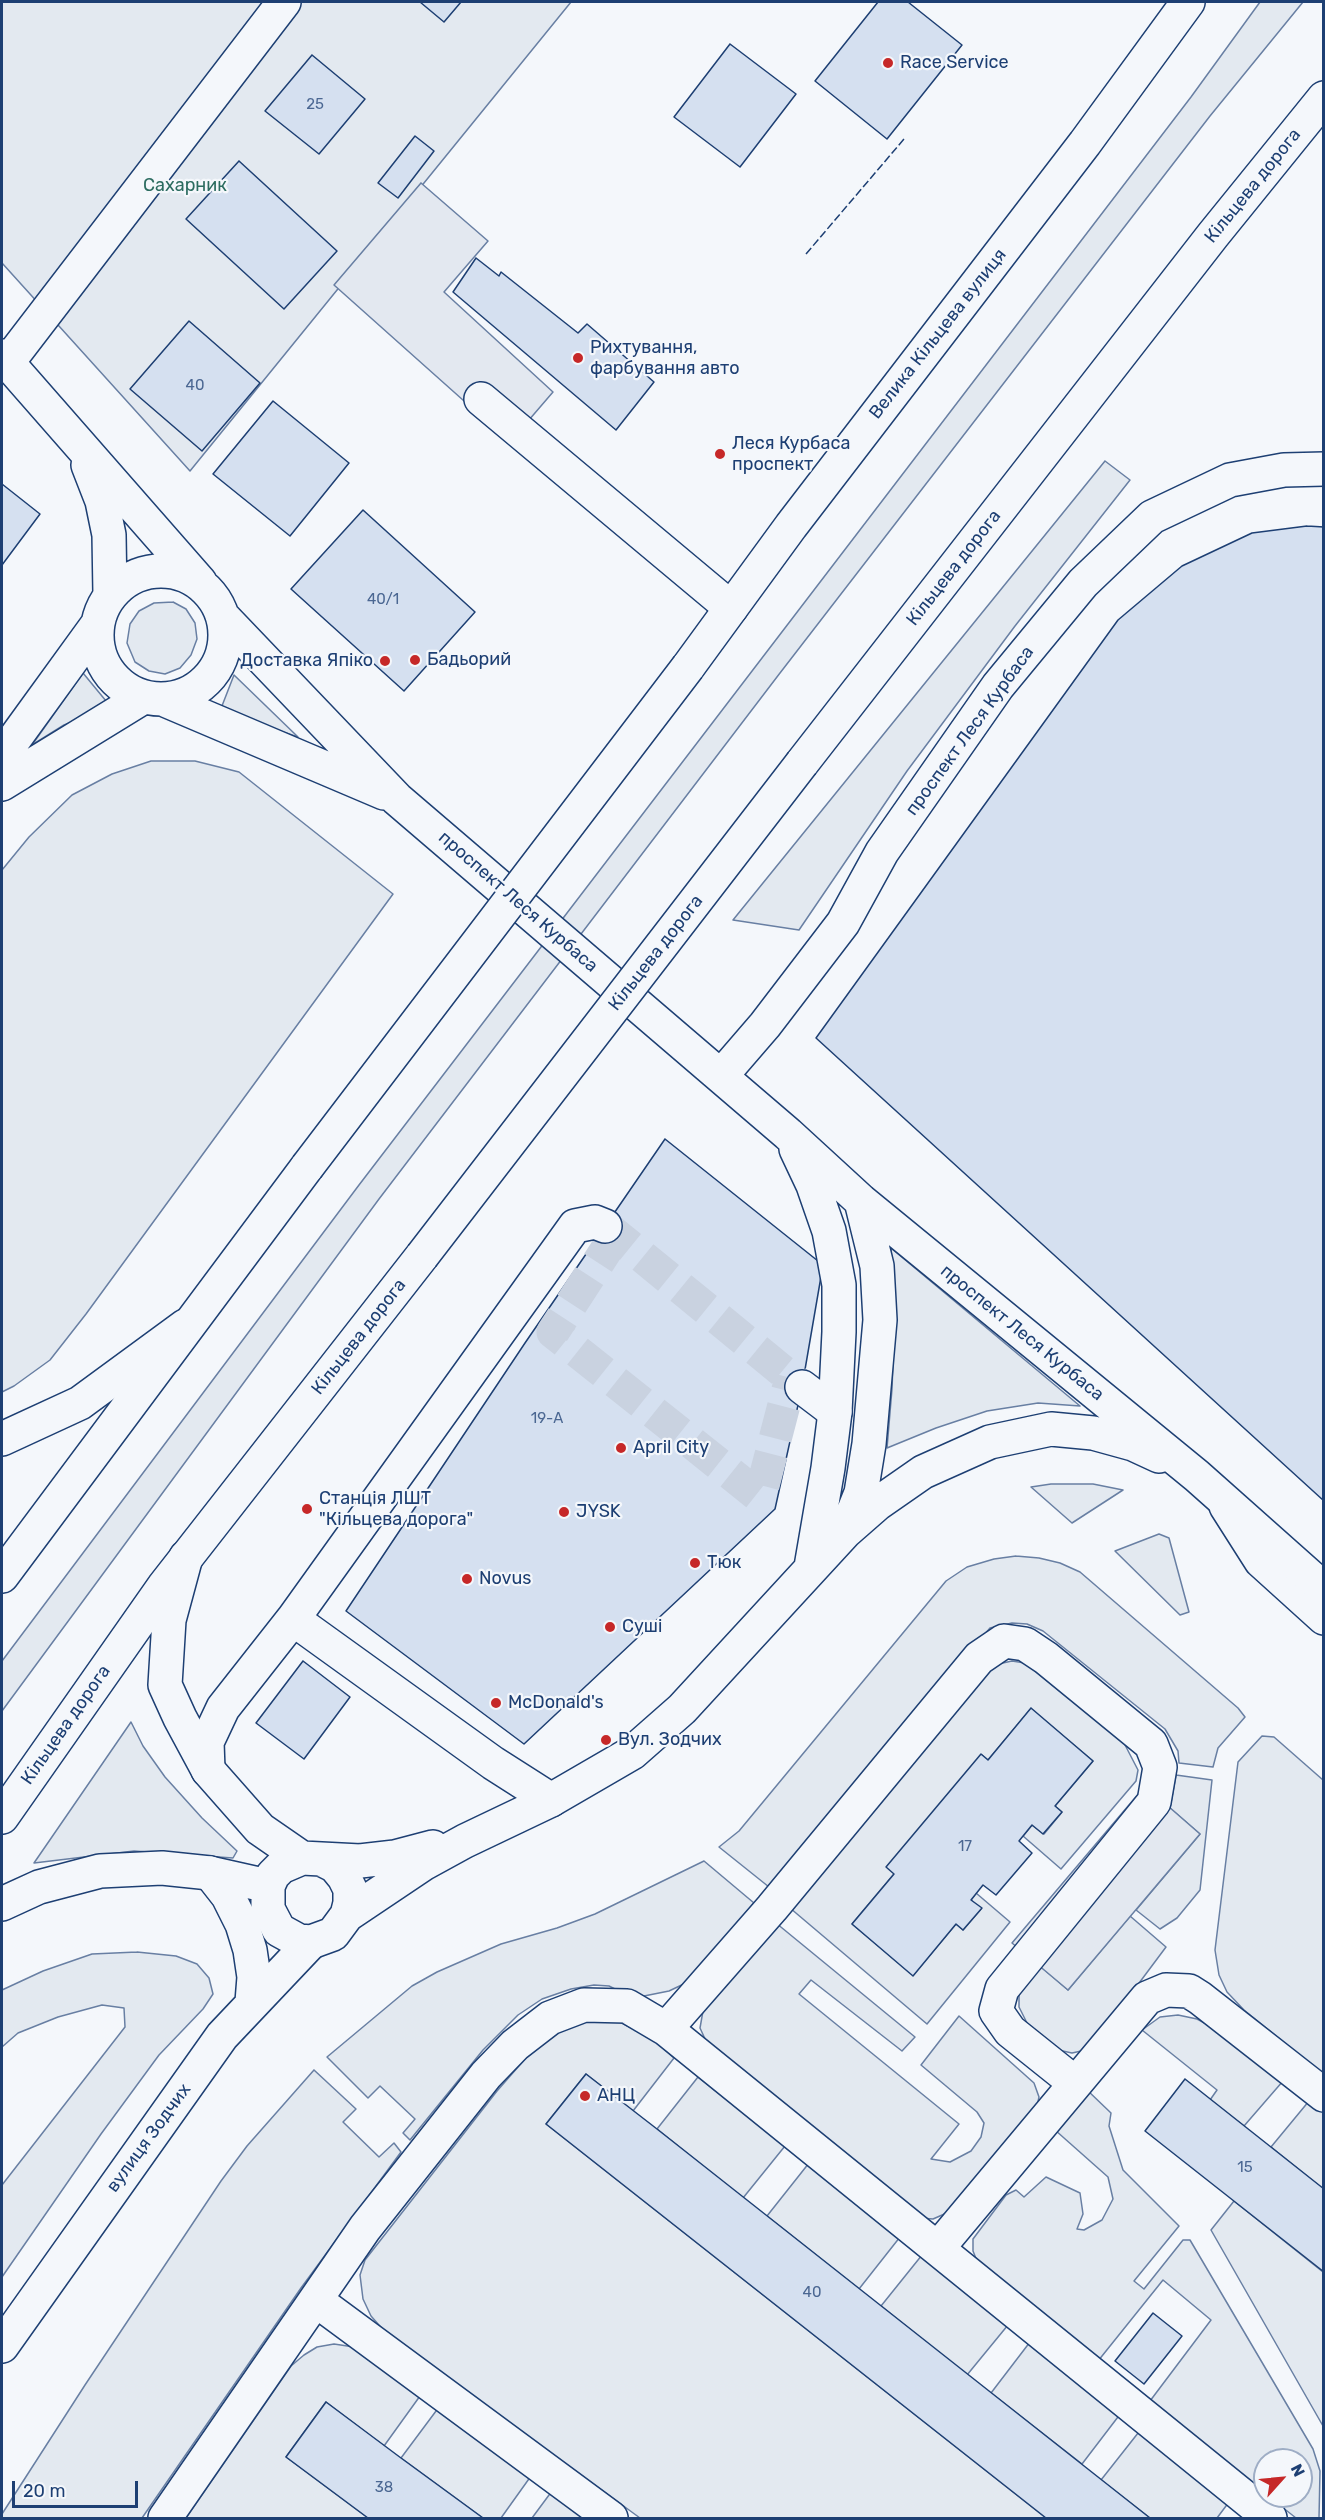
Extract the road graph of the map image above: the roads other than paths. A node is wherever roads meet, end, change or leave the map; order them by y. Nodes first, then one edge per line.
1 (284, 2) edge
2 (1188, 2) edge
3 (1323, 98) edge
4 (5, 359) edge
5 (481, 399) dead end
6 (82, 449) junction
7 (1323, 469) edge
8 (206, 588) junction
9 (110, 595) junction
10 (731, 608) junction
11 (223, 617) junction
12 (97, 625) junction
13 (154, 699) junction
14 (2, 756) edge
15 (2, 784) edge
16 (397, 799) junction
17 (721, 1076) junction
18 (788, 1134) junction
19 (861, 1201) junction
20 (605, 1226) tunnel mouth
21 (193, 1320) junction
22 (802, 1387) tunnel mouth
23 (834, 1412) junction
24 (2, 1439) edge
25 (1197, 1476) junction
26 (1222, 1500) junction
27 (846, 1532) junction
28 (186, 1557) junction
29 (811, 1567) junction
30 (2, 1576) edge
31 (1323, 1589) edge
32 (1323, 1618) edge
33 (293, 1619) junction
34 (207, 1770) junction
35 (539, 1806) junction
36 (2, 1816) edge
37 (313, 1859) junction
38 (210, 1874) junction
39 (268, 1886) junction
40 (2, 1904) edge
41 (347, 1916) junction
42 (311, 1942) junction
43 (252, 2002) junction
44 (666, 2029) junction
45 (1076, 2084) junction
46 (1323, 2095) edge
47 (938, 2248) junction
48 (317, 2301) junction
49 (2, 2346) edge
50 (165, 2518) edge
51 (611, 2518) edge
52 (1270, 2518) edge

1 - 4 main road
2 - 10 main road, Велика Кільцева вулиця
3 - 28 main road, Кільцева дорога, bridge
4 - 6 main road
5 - 10 main road
6 - 8 main road
6 - 9 main road
7 - 17 main road, проспект Леся Курбаса
8 - 9 main road
8 - 11 main road
9 - 12 main road
10 - 21 main road, Велика Кільцева вулиця, bridge
11 - 13 main road
11 - 16 main road
12 - 13 main road
12 - 14 main road
13 - 15 main road
13 - 16 main road
16 - 17 main road, проспект Леся Курбаса
17 - 18 main road, проспект Леся Курбаса
18 - 19 main road, проспект Леся Курбаса
18 - 23 main road
19 - 25 main road, проспект Леся Курбаса
19 - 27 main road
20 - 33 main road
21 - 24 main road
21 - 30 main road
22 - 23 main road
23 - 29 main road
25 - 26 main road, проспект Леся Курбаса
25 - 27 main road
26 - 31 main road, проспект Леся Курбаса
26 - 32 main road
27 - 29 main road
28 - 34 main road
28 - 36 main road, Кільцева дорога
29 - 35 main road
33 - 34 main road
33 - 35 main road
34 - 37 main road
35 - 37 main road
35 - 41 main road
37 - 39 main road
37 - 41 main road
38 - 39 main road
38 - 40 main road
38 - 43 main road
39 - 42 main road
41 - 42 main road
42 - 43 main road, вулиця Зодчих
43 - 49 main road, вулиця Зодчих
44 - 45 main road
44 - 47 main road
44 - 48 main road
45 - 46 main road
45 - 47 main road
47 - 52 main road
48 - 50 main road
48 - 51 main road

